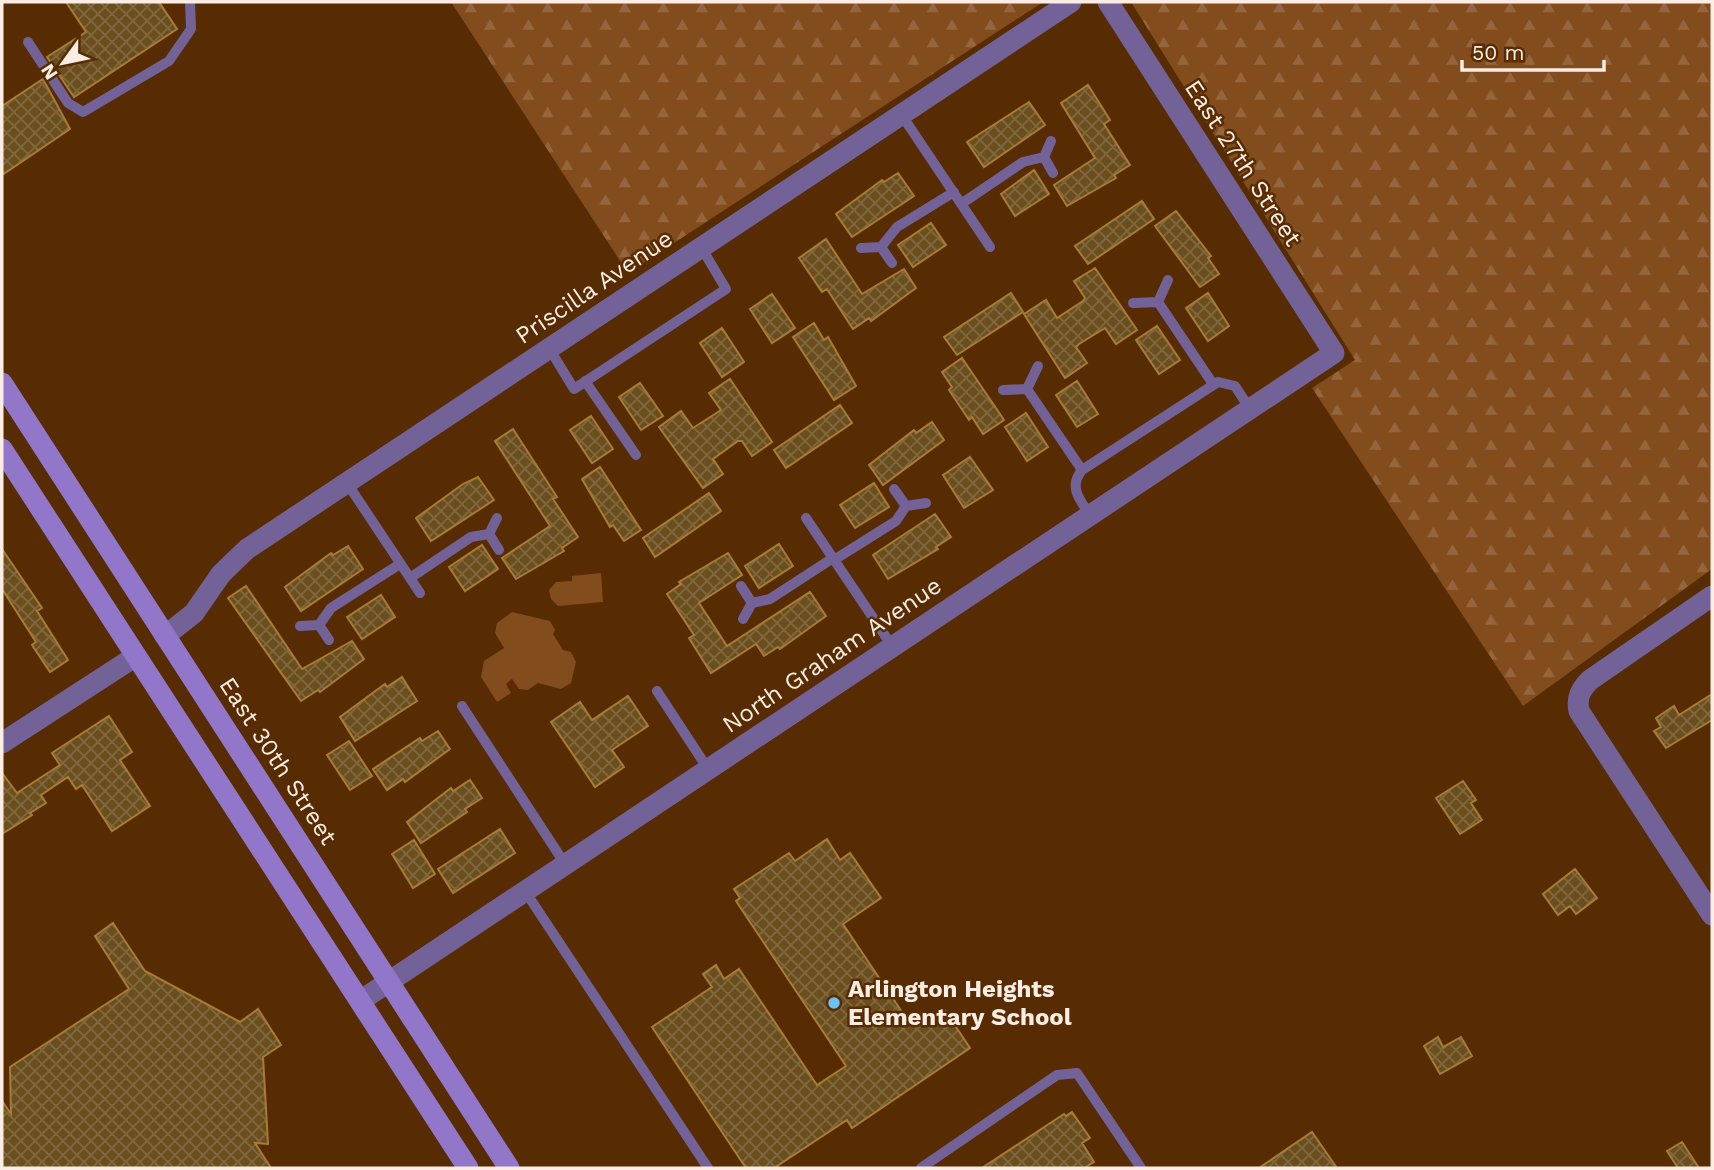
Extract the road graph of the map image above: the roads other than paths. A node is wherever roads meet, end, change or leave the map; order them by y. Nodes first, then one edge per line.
1 (190, 2) edge
2 (1071, 2) edge
3 (1108, 2) edge
4 (27, 42) dead end
5 (901, 114) junction
6 (1051, 141) dead end
7 (1044, 157) junction
8 (1053, 173) dead end
9 (954, 192) junction
10 (961, 204) junction
11 (701, 247) junction
12 (881, 247) junction
13 (990, 247) dead end
14 (861, 248) dead end
15 (892, 263) dead end
16 (1168, 280) dead end
17 (1158, 302) junction
18 (1133, 303) dead end
19 (549, 348) junction
20 (1335, 352) joint
21 (1038, 366) dead end
22 (585, 382) junction
23 (1213, 384) junction
24 (3, 387) edge
25 (1027, 389) junction
26 (1003, 390) dead end
27 (1250, 409) junction
28 (2, 449) edge
29 (636, 456) dead end
30 (1082, 470) junction
31 (347, 483) junction
32 (894, 489) dead end
33 (926, 503) dead end
34 (906, 506) junction
35 (1090, 515) junction
36 (497, 518) dead end
37 (806, 518) dead end
38 (489, 534) junction
39 (499, 550) dead end
40 (834, 559) junction
41 (400, 564) junction
42 (410, 578) junction
43 (741, 586) dead end
44 (420, 593) dead end
45 (1712, 596) edge
46 (752, 603) junction
47 (743, 619) dead end
48 (319, 625) junction
49 (300, 626) dead end
50 (165, 635) junction
51 (329, 640) dead end
52 (892, 646) junction
53 (136, 656) junction
54 (657, 691) dead end
55 (462, 706) dead end
56 (2, 743) edge
57 (708, 769) junction
58 (565, 864) junction
59 (525, 891) junction
60 (1712, 915) edge
61 (389, 982) junction
62 (360, 1001) junction
63 (468, 1168) edge
64 (509, 1168) edge
65 (708, 1168) edge
66 (921, 1168) edge
67 (1141, 1168) edge

1 - 4 lane
2 - 5 street, Priscilla Avenue
3 - 20 street, East 27th Street
5 - 9 lane
5 - 11 street, Priscilla Avenue
6 - 7 lane
7 - 8 lane
7 - 10 lane
9 - 10 lane
9 - 12 lane
10 - 13 lane
11 - 19 street, Priscilla Avenue
11 - 22 lane
12 - 14 lane
12 - 15 lane
16 - 17 lane
17 - 18 lane
17 - 23 lane
19 - 22 lane
19 - 31 street, Priscilla Avenue
20 - 27 street, North Graham Avenue
21 - 25 lane
22 - 29 lane
23 - 27 lane
23 - 30 lane
24 - 50 main road, East 30th Street
25 - 26 lane
25 - 30 lane
27 - 35 street, North Graham Avenue
28 - 53 main road
30 - 35 lane
31 - 41 lane
31 - 50 street, Priscilla Avenue
32 - 34 lane
33 - 34 lane
34 - 40 lane
35 - 52 street, North Graham Avenue
36 - 38 lane
37 - 40 lane
38 - 39 lane
38 - 42 lane
40 - 46 lane
40 - 52 lane
41 - 42 lane
41 - 48 lane
42 - 44 lane
43 - 46 lane
45 - 60 street
46 - 47 lane
48 - 49 lane
48 - 51 lane
50 - 61 main road, East 30th Street
52 - 57 street, North Graham Avenue
53 - 56 street
53 - 62 main road
54 - 57 lane
55 - 58 lane
57 - 58 street, North Graham Avenue
58 - 59 street, North Graham Avenue
59 - 61 street, North Graham Avenue
59 - 65 lane
61 - 62 street, North Graham Avenue
61 - 64 main road, East 30th Street
62 - 63 main road
66 - 67 lane

